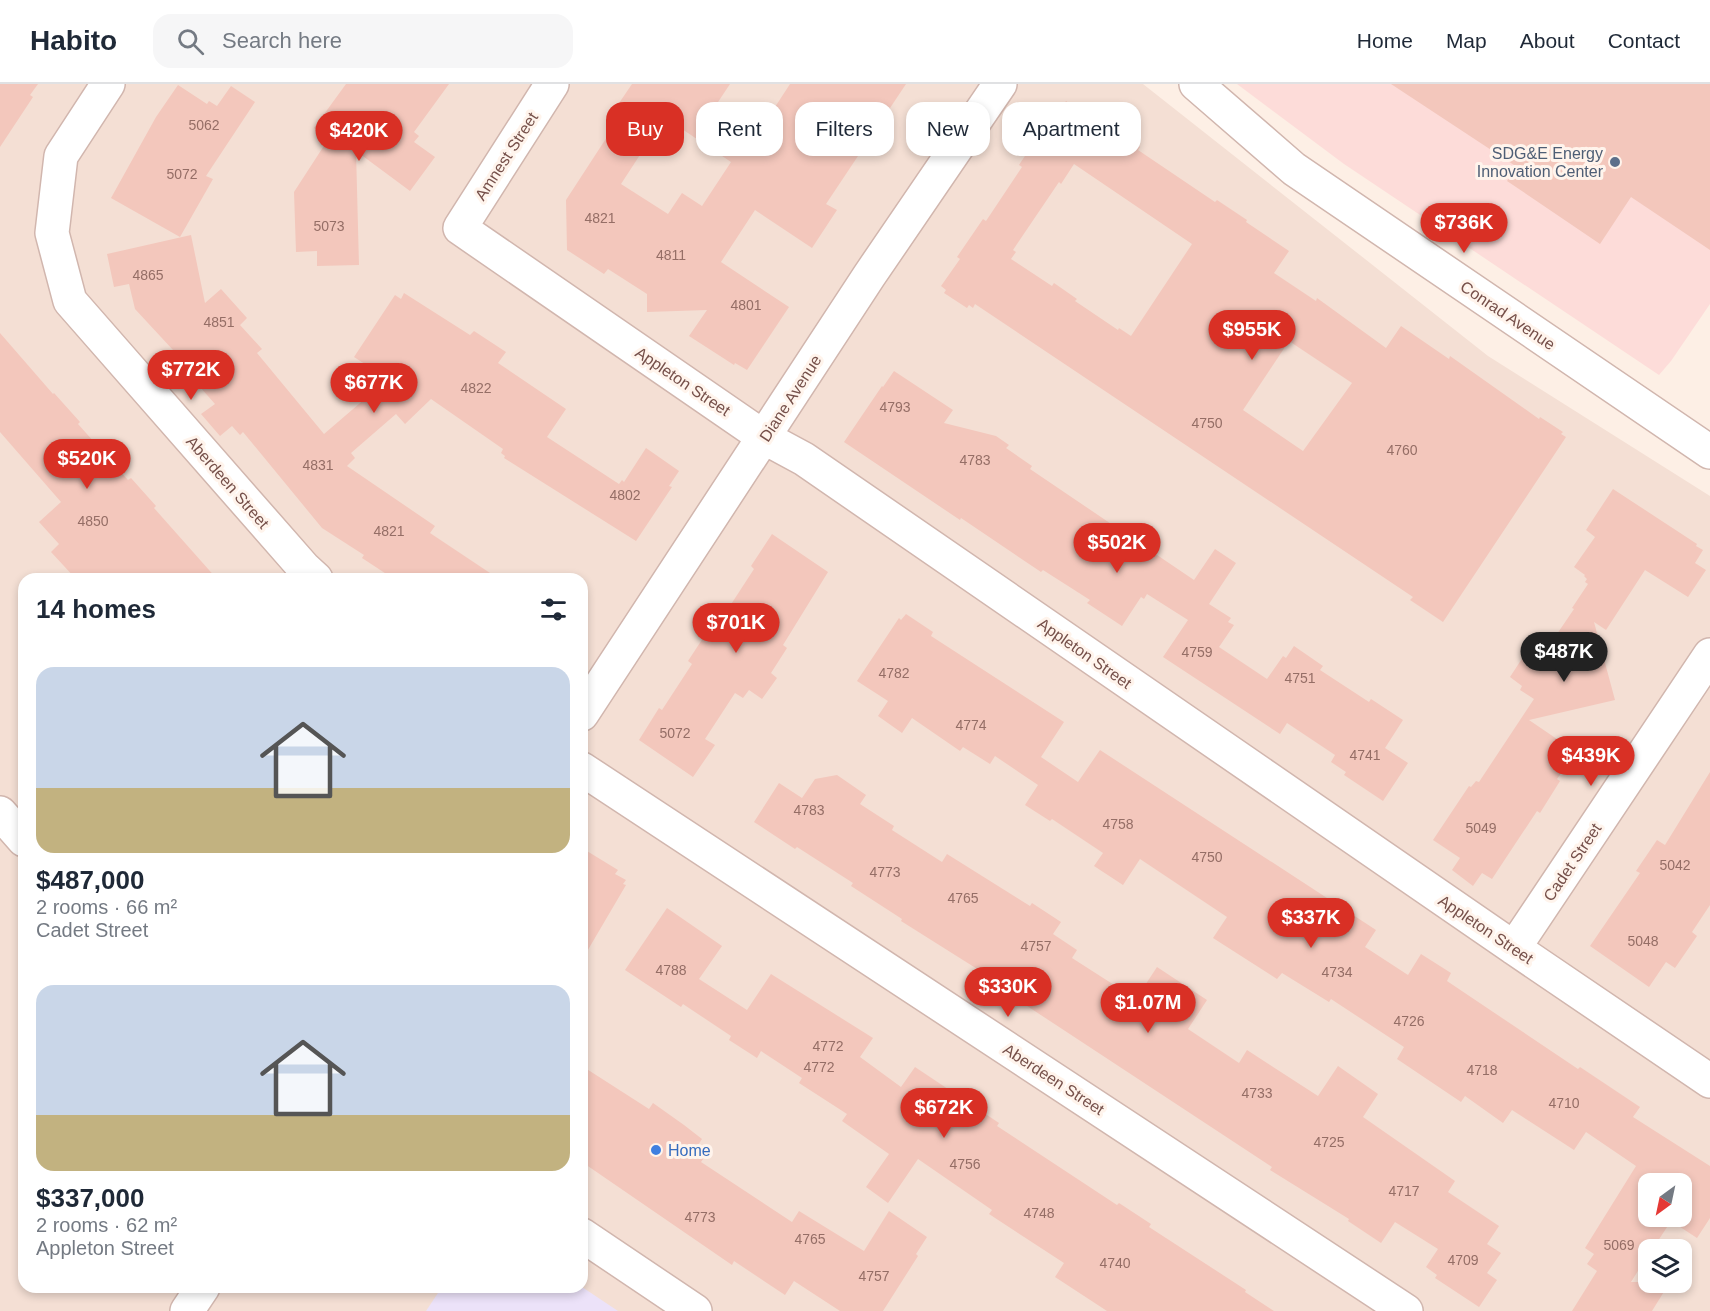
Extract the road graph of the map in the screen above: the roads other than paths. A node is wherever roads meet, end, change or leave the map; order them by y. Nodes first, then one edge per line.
1 (108, 84) edge
2 (552, 84) edge
3 (1000, 84) edge
4 (1196, 84) edge
5 (460, 228) joint
6 (765, 438) junction
7 (1710, 452) edge
8 (309, 573) edge
9 (1710, 655) edge
10 (588, 705) edge
11 (588, 773) edge
12 (0, 813) edge
13 (18, 833) edge
14 (1514, 948) junction
15 (1710, 1081) edge
16 (588, 1239) edge
17 (199, 1293) edge
18 (187, 1311) edge
19 (695, 1311) edge
20 (1406, 1311) edge

1 - 8 street, Aberdeen Street
2 - 5 street, Amnest Street
3 - 6 street, Diane Avenue
4 - 7 street, Conrad Avenue
5 - 6 street, Appleton Street
6 - 10 street, Diane Avenue
6 - 14 street, Appleton Street
9 - 14 street, Cadet Street
11 - 20 street, Aberdeen Street
12 - 13 street
14 - 15 street, Appleton Street
16 - 19 street
17 - 18 street

